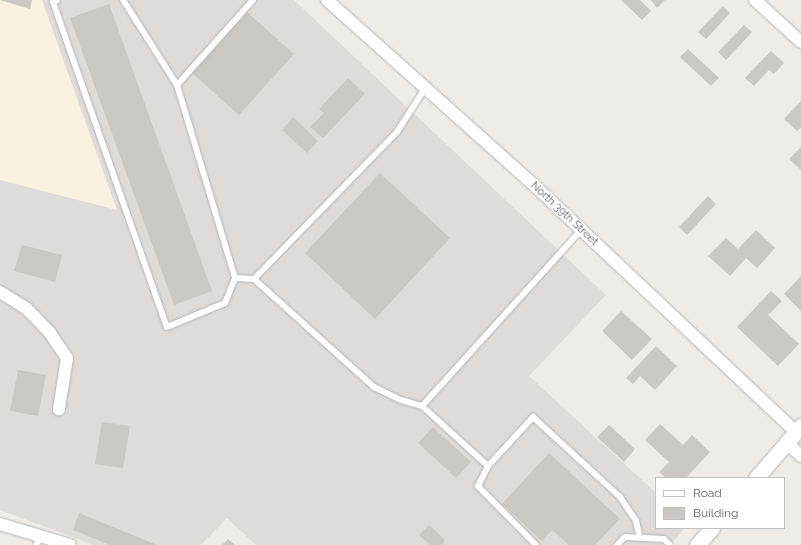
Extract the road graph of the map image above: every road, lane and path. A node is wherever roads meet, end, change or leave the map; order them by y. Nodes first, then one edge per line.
1 (57, 0) edge
2 (123, 0) edge
3 (252, 0) edge
4 (326, 0) edge
5 (755, 0) edge
6 (801, 42) edge
7 (177, 85) junction
8 (424, 90) junction
9 (581, 230) junction
10 (235, 278) junction
11 (254, 279) junction
12 (0, 292) edge
13 (422, 406) junction
14 (60, 409) dead end
15 (795, 434) edge
16 (801, 456) edge
17 (488, 466) junction
18 (757, 477) edge
19 (0, 524) edge
20 (711, 529) edge
21 (640, 538) junction
22 (39, 540) edge
23 (70, 545) edge
24 (536, 545) edge
25 (617, 545) edge
26 (670, 545) edge
27 (697, 545) edge

1 - 10 lane
2 - 7 lane
3 - 7 lane
4 - 8 street, North 39th Street
5 - 6 street
7 - 10 lane
8 - 9 street, North 39th Street
8 - 11 lane
9 - 13 lane
9 - 15 street, North 39th Street
10 - 11 lane
11 - 13 lane
12 - 14 street
13 - 17 lane
15 - 16 street, North 39th Street
15 - 18 street
17 - 21 lane
17 - 24 lane
19 - 22 street
20 - 27 street
21 - 25 lane
21 - 26 lane
22 - 23 street

